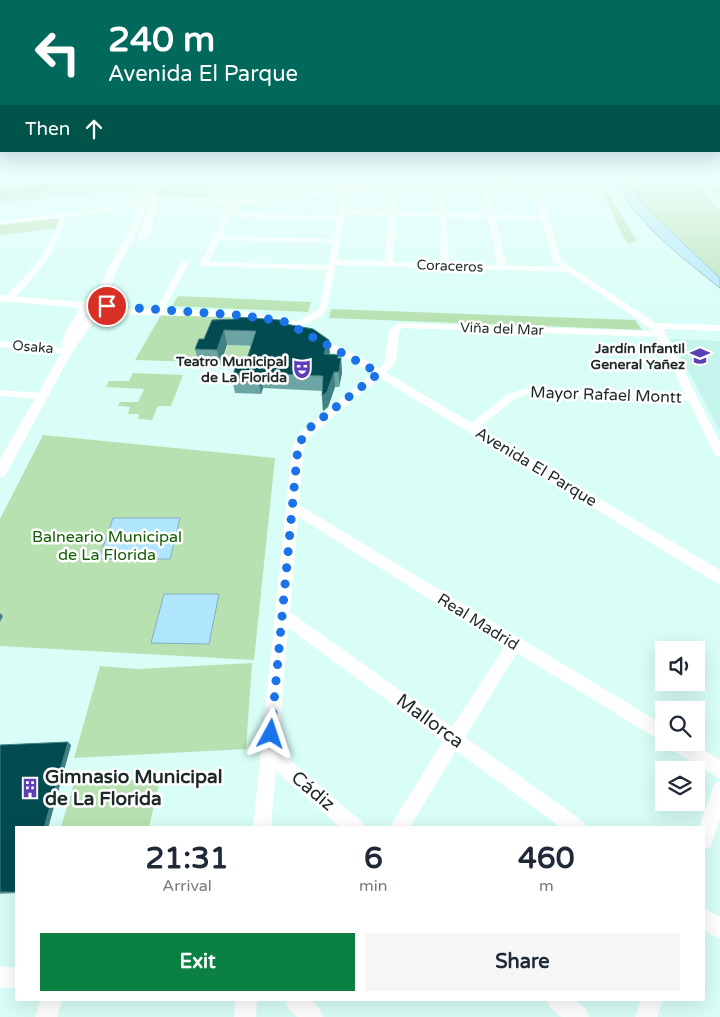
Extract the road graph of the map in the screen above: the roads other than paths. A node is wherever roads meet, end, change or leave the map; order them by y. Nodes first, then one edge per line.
1 (62, 226) edge
2 (127, 226) edge
3 (136, 226) edge
4 (147, 226) edge
5 (222, 226) edge
6 (339, 226) edge
7 (391, 226) edge
8 (443, 226) edge
9 (494, 226) edge
10 (546, 226) edge
11 (216, 238) junction
12 (336, 241) junction
13 (185, 263) dead end
14 (389, 264) junction
15 (332, 265) junction
16 (445, 266) junction
17 (502, 268) junction
18 (568, 270) junction
19 (101, 289) junction
20 (4, 298) edge
21 (93, 307) junction
22 (157, 311) junction
23 (300, 324) junction
24 (720, 328) edge
25 (657, 330) junction
26 (0, 344) edge
27 (67, 350) junction
28 (379, 373) junction
29 (0, 393) edge
30 (42, 396) junction
31 (692, 398) junction
32 (471, 428) junction
33 (720, 454) edge
34 (0, 472) edge
35 (293, 508) junction
36 (720, 578) edge
37 (282, 615) junction
38 (514, 644) junction
39 (655, 730) edge
40 (454, 738) junction
41 (689, 751) edge
42 (269, 754) junction
43 (720, 770) edge
44 (720, 790) edge
45 (262, 826) edge
46 (354, 826) edge
47 (399, 826) edge
48 (575, 826) edge
49 (705, 837) edge
50 (705, 919) edge
51 (720, 929) edge
52 (0, 977) edge
53 (15, 978) edge
54 (51, 1001) edge
55 (246, 1001) edge
56 (297, 1001) edge
57 (559, 1001) edge
58 (652, 1001) edge
59 (46, 1017) edge
60 (245, 1017) edge
61 (312, 1017) edge
62 (578, 1017) edge
63 (646, 1017) edge

1 - 20 street
2 - 19 street
3 - 19 street
4 - 19 street
5 - 11 street
6 - 12 street
7 - 14 street
8 - 16 street
9 - 17 street
10 - 18 street
11 - 12 street
11 - 15 street, Coraceros
12 - 15 street
13 - 22 street
14 - 15 street, Coraceros
14 - 16 street, Coraceros
15 - 23 street
16 - 17 street, Coraceros
17 - 18 street, Coraceros
18 - 25 street
19 - 21 street
20 - 21 street, Avenida El Parque
21 - 22 street, Avenida El Parque
21 - 27 street
22 - 23 street, Avenida El Parque
23 - 28 street, Avenida El Parque
24 - 25 street, Viña del Mar
25 - 28 street, Viña del Mar
25 - 31 street
26 - 27 street, Osaka
27 - 30 street
28 - 32 street, Avenida El Parque
28 - 35 street
29 - 30 street
30 - 34 street
31 - 32 street, Mayor Rafael Montt
31 - 33 street
32 - 36 street, Avenida El Parque
35 - 37 street
35 - 38 street, Real Madrid
37 - 40 street, Mallorca
37 - 42 street
38 - 39 street, Real Madrid
38 - 40 street
40 - 47 street
40 - 48 street, Mallorca
41 - 43 street
42 - 45 street
42 - 46 street, Cádiz
44 - 49 street
50 - 51 street
52 - 53 street
54 - 59 street
55 - 60 street
56 - 61 street
57 - 62 street
58 - 63 street

